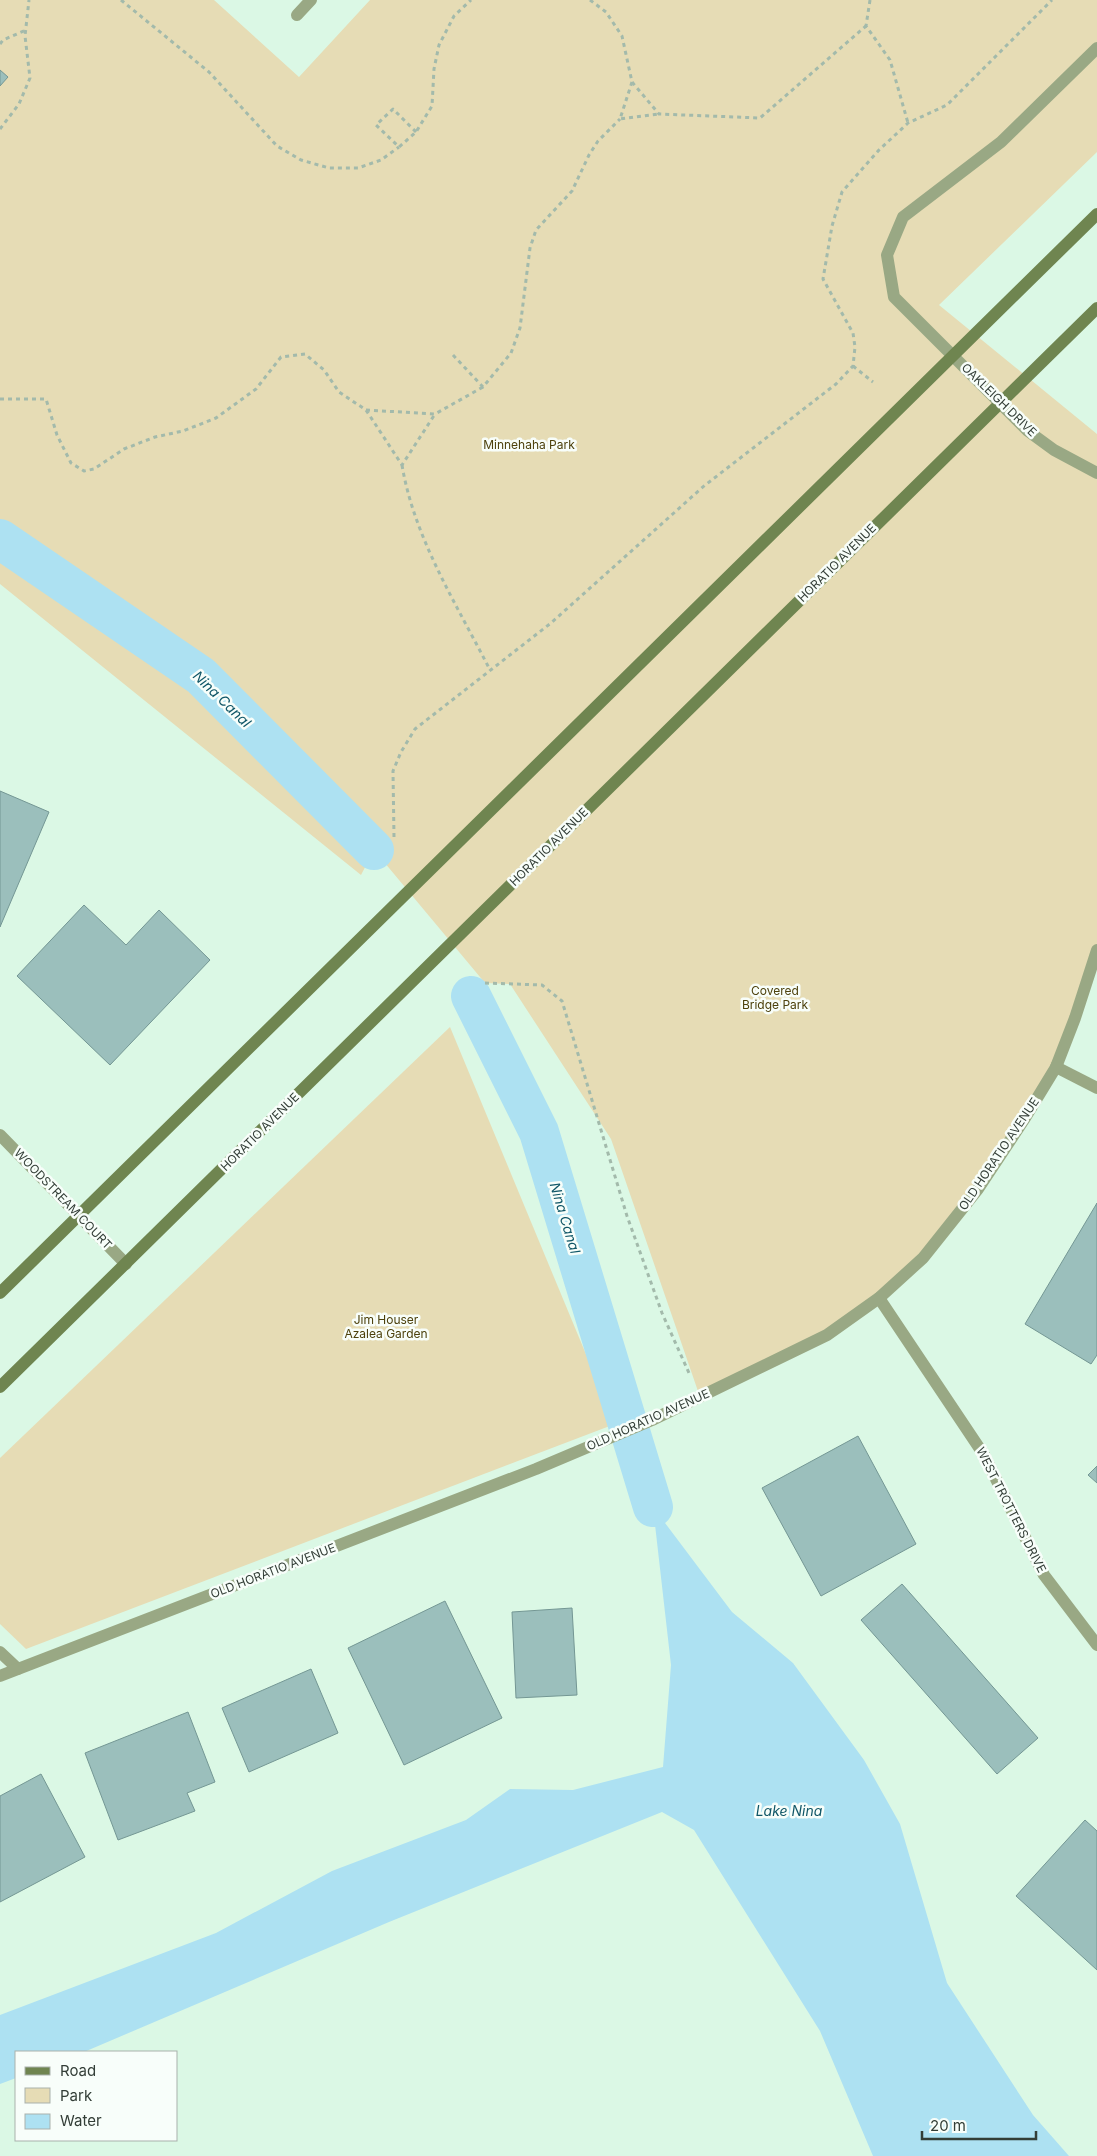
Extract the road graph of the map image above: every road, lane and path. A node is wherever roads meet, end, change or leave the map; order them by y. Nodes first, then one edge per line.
1 (30, 0) edge
2 (121, 0) edge
3 (311, 0) edge
4 (471, 0) edge
5 (590, 0) edge
6 (870, 0) edge
7 (1052, 0) edge
8 (297, 14) dead end
9 (866, 26) junction
10 (26, 30) junction
11 (0, 44) edge
12 (1097, 48) edge
13 (632, 82) junction
14 (659, 114) junction
15 (620, 119) junction
16 (908, 123) junction
17 (0, 129) edge
18 (416, 132) junction
19 (400, 147) junction
20 (1097, 214) edge
21 (1097, 308) edge
22 (453, 355) dead end
23 (954, 356) junction
24 (853, 366) junction
25 (873, 382) dead end
26 (483, 386) junction
27 (0, 399) edge
28 (1000, 403) junction
29 (366, 410) junction
30 (435, 414) junction
31 (402, 465) junction
32 (1097, 473) edge
33 (490, 670) junction
34 (394, 837) dead end
35 (1097, 950) edge
36 (485, 983) dead end
37 (1056, 1067) junction
38 (1097, 1088) edge
39 (0, 1135) edge
40 (79, 1216) junction
41 (126, 1264) junction
42 (0, 1293) edge
43 (879, 1298) junction
44 (0, 1387) edge
45 (700, 1397) junction
46 (1097, 1645) edge
47 (0, 1652) edge
48 (18, 1669) junction
49 (0, 1676) edge

1 - 10 path
2 - 19 path
3 - 8 street
4 - 18 path
5 - 13 path
6 - 9 path
7 - 16 path
9 - 14 path
9 - 16 path
10 - 11 path
10 - 17 path
12 - 23 street, OAKLEIGH DRIVE
13 - 14 path
13 - 15 path
14 - 15 path
15 - 26 path
16 - 24 path
18 - 19 path
18 - 19 path
20 - 23 main road
21 - 28 main road, HORATIO AVENUE
22 - 26 path
23 - 28 street, OAKLEIGH DRIVE
23 - 40 main road
24 - 25 path
24 - 33 path
26 - 30 path
27 - 29 path
28 - 32 street, OAKLEIGH DRIVE
28 - 41 main road, HORATIO AVENUE
29 - 30 path
29 - 31 path
30 - 31 path
31 - 33 path
33 - 34 path
35 - 37 street, OLD HORATIO AVENUE
36 - 45 path
37 - 38 street
37 - 43 street, OLD HORATIO AVENUE
39 - 40 street, WOODSTREAM COURT
40 - 41 street, WOODSTREAM COURT
40 - 42 main road
41 - 44 main road, HORATIO AVENUE
43 - 45 street, OLD HORATIO AVENUE
43 - 46 street, WEST TROTTERS DRIVE
45 - 48 street, OLD HORATIO AVENUE
47 - 48 street
48 - 49 street, OLD HORATIO AVENUE

